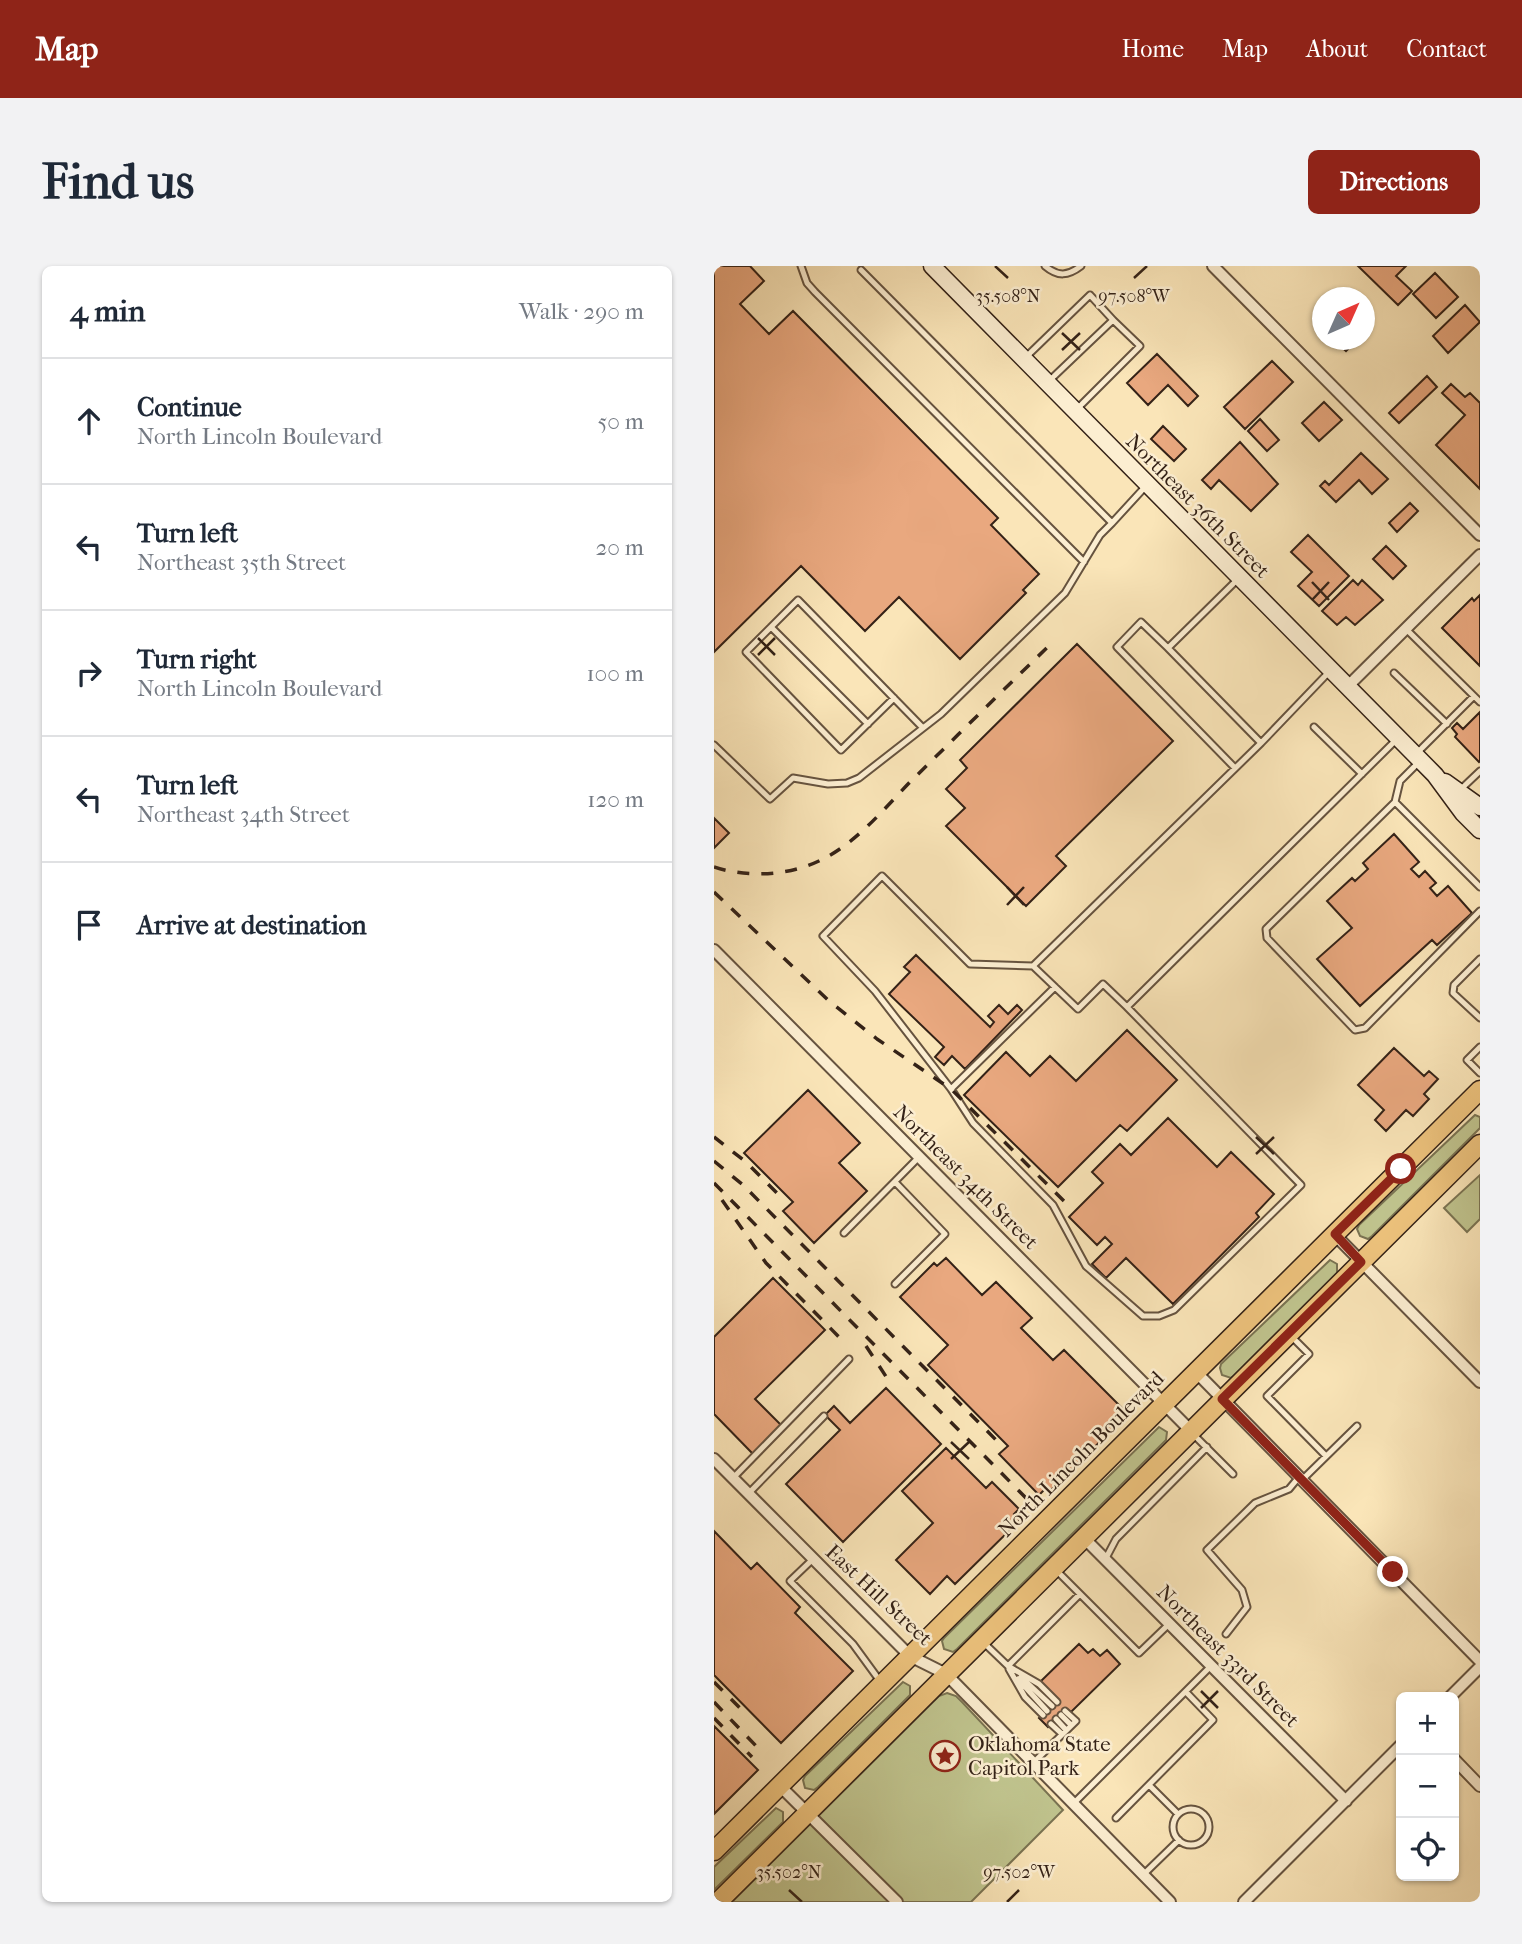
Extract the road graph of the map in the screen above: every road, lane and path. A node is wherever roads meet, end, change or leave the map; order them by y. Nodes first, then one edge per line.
1 (801, 266) edge
2 (932, 266) edge
3 (1045, 266) edge
4 (1081, 266) edge
5 (1213, 266) edge
6 (861, 270) dead end
7 (1113, 320) junction
8 (1024, 359) junction
9 (1047, 383) junction
10 (1075, 411) junction
11 (1147, 484) junction
12 (1112, 523) junction
13 (1480, 535) edge
14 (1480, 555) edge
15 (1084, 562) junction
16 (1240, 578) junction
17 (771, 627) junction
18 (1406, 629) junction
19 (1168, 648) junction
20 (1332, 670) junction
21 (1394, 673) dead end
22 (1348, 687) junction
23 (1474, 696) junction
24 (894, 698) junction
25 (1480, 702) edge
26 (868, 724) junction
27 (1447, 724) junction
28 (1314, 727) dead end
29 (923, 728) junction
30 (1398, 738) junction
31 (1261, 743) junction
32 (714, 745) edge
33 (1418, 758) junction
34 (1235, 768) junction
35 (1480, 771) edge
36 (1362, 774) junction
37 (1435, 775) junction
38 (1459, 791) junction
39 (1395, 802) junction
40 (1480, 807) edge
41 (1480, 831) edge
42 (1480, 887) edge
43 (1480, 911) edge
44 (714, 950) edge
45 (1480, 959) edge
46 (1033, 965) junction
47 (1055, 987) junction
48 (1127, 1007) junction
49 (1480, 1018) edge
50 (1480, 1047) edge
51 (1480, 1073) edge
52 (951, 1089) junction
53 (1478, 1094) edge
54 (1480, 1144) edge
55 (919, 1157) junction
56 (895, 1182) junction
57 (844, 1233) dead end
58 (1335, 1234) junction
59 (1361, 1262) junction
60 (895, 1283) dead end
61 (1288, 1334) junction
62 (849, 1359) dead end
63 (1196, 1372) junction
64 (1480, 1382) edge
65 (1222, 1399) junction
66 (1164, 1404) junction
67 (824, 1416) dead end
68 (1357, 1426) dead end
69 (1191, 1431) junction
70 (1207, 1447) junction
71 (1326, 1456) junction
72 (714, 1459) edge
73 (1233, 1474) dead end
74 (733, 1478) junction
75 (1301, 1479) junction
76 (748, 1494) junction
77 (1083, 1537) junction
78 (813, 1559) junction
79 (1105, 1559) junction
80 (1054, 1567) junction
81 (1080, 1594) junction
82 (1169, 1624) junction
83 (1226, 1633) dead end
84 (981, 1639) junction
85 (909, 1656) junction
86 (1480, 1661) edge
87 (1008, 1666) junction
88 (1211, 1666) junction
89 (1480, 1667) edge
90 (946, 1674) junction
91 (882, 1683) junction
92 (1186, 1692) junction
93 (1455, 1692) edge
94 (1067, 1730) junction
95 (1396, 1750) edge
96 (1032, 1763) junction
97 (1459, 1764) edge
98 (1149, 1785) junction
99 (779, 1786) junction
100 (1480, 1786) edge
101 (1346, 1801) junction
102 (1073, 1804) junction
103 (807, 1813) junction
104 (1178, 1814) junction
105 (1116, 1818) dead end
106 (1178, 1840) junction
107 (714, 1851) edge
108 (1143, 1875) junction
109 (718, 1902) edge
110 (897, 1902) edge
111 (1170, 1902) edge
112 (1244, 1902) edge

1 - 15 lane
2 - 8 main road, Northeast 36th Street
3 - 4 lane
5 - 13 street
6 - 12 lane
7 - 8 lane
7 - 9 lane
7 - 10 lane
8 - 9 main road, Northeast 36th Street
9 - 10 main road, Northeast 36th Street
10 - 11 main road, Northeast 36th Street
11 - 12 lane
11 - 16 main road, Northeast 36th Street
12 - 15 lane
14 - 18 street
15 - 29 lane
16 - 19 lane
16 - 20 main road, Northeast 36th Street
17 - 24 lane
17 - 26 lane
17 - 26 lane
18 - 22 street
18 - 23 lane
19 - 31 lane
19 - 34 lane
20 - 22 main road, Northeast 36th Street
20 - 31 lane
21 - 27 lane
22 - 30 main road, Northeast 36th Street
23 - 25 lane
23 - 27 lane
24 - 26 lane
24 - 29 lane
27 - 33 lane
28 - 36 lane
29 - 32 lane
30 - 33 main road, Northeast 36th Street
30 - 36 lane
31 - 34 lane
33 - 37 main road, Northeast 36th Street
33 - 39 lane
34 - 46 lane
35 - 38 lane
36 - 48 lane
37 - 38 main road, Northeast 36th Street
37 - 41 main road, Northeast 36th Street
38 - 40 main road, Northeast 36th Street
39 - 42 lane
39 - 43 lane
44 - 55 street, Northeast 34th Street
45 - 49 lane
46 - 47 lane
46 - 52 lane
47 - 48 lane
47 - 52 lane
48 - 52 lane
50 - 51 lane
53 - 58 main road, North Lincoln Boulevard
54 - 59 main road
55 - 56 lane
55 - 66 street, Northeast 34th Street
56 - 57 lane
56 - 60 lane
58 - 59 street
58 - 63 main road, North Lincoln Boulevard
59 - 61 main road
59 - 64 street
61 - 65 main road
61 - 71 lane
62 - 74 lane
63 - 65 street
63 - 66 main road, North Lincoln Boulevard
65 - 69 main road
65 - 75 street
66 - 69 street, Northeast 34th Street
66 - 85 main road, North Lincoln Boulevard
67 - 76 lane
68 - 71 lane
69 - 70 lane
69 - 77 main road
70 - 73 lane
70 - 79 lane
71 - 75 lane
72 - 74 street, East Hill Street
74 - 76 street, East Hill Street
75 - 83 lane
75 - 86 street
76 - 78 street, East Hill Street
77 - 79 street, Northeast 33rd Street
77 - 80 main road
78 - 85 street, East Hill Street
78 - 91 lane
79 - 82 street, Northeast 33rd Street
80 - 81 lane
80 - 84 main road
81 - 82 lane
81 - 87 lane
82 - 88 street, Northeast 33rd Street
84 - 87 lane
84 - 90 main road
85 - 90 street, East Hill Street
85 - 91 main road, North Lincoln Boulevard
87 - 87 lane
88 - 92 lane
88 - 101 street, Northeast 33rd Street
89 - 93 street
90 - 96 street, East Hill Street
90 - 103 main road
91 - 99 main road, North Lincoln Boulevard
92 - 98 lane
92 - 102 lane
94 - 94 lane
94 - 96 lane
95 - 101 street
96 - 102 street, East Hill Street
97 - 100 street
98 - 104 lane
98 - 105 lane
99 - 103 street
99 - 107 main road, North Lincoln Boulevard
101 - 112 street
102 - 108 street, East Hill Street
103 - 109 main road
103 - 110 street
104 - 106 lane
104 - 106 lane
106 - 108 lane
108 - 111 street, East Hill Street

